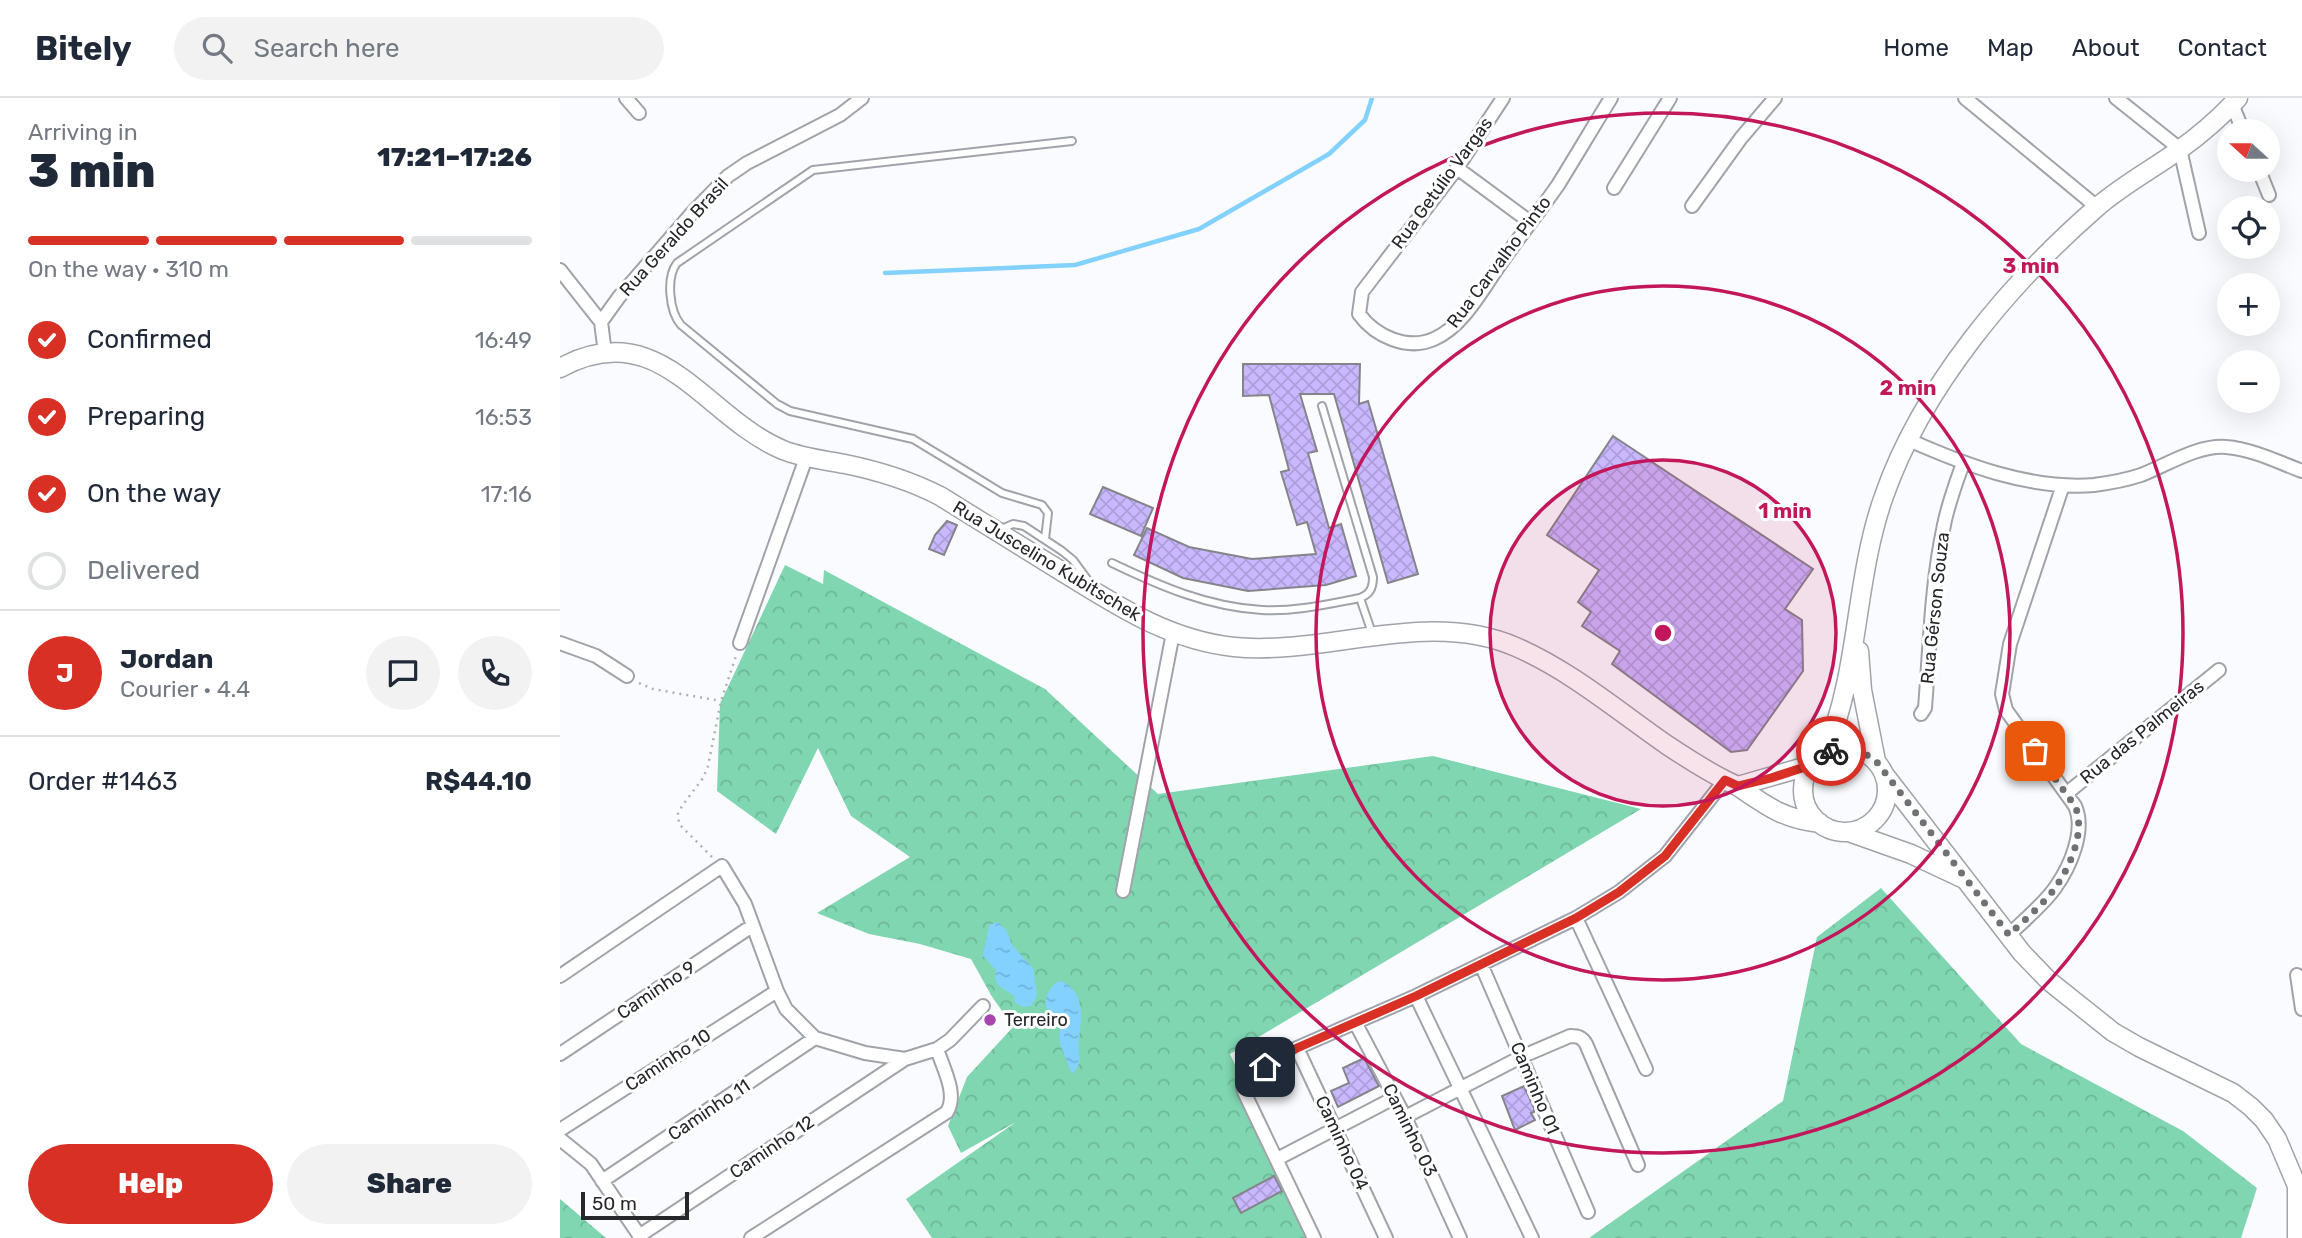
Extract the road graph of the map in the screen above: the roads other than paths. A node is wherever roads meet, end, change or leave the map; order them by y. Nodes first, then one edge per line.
1 (626, 98) edge
2 (862, 98) edge
3 (1503, 98) edge
4 (1611, 98) edge
5 (1670, 98) edge
6 (1775, 98) edge
7 (1965, 98) edge
8 (2116, 98) edge
9 (2235, 101) edge
10 (639, 113) dead end
11 (2240, 119) edge
12 (1072, 141) dead end
13 (2180, 149) junction
14 (1457, 169) junction
15 (2264, 182) edge
16 (1614, 188) dead end
17 (2269, 195) dead end
18 (1692, 206) dead end
19 (2097, 207) junction
20 (1530, 222) junction
21 (2199, 233) dead end
22 (1379, 267) joint
23 (560, 270) edge
24 (601, 322) junction
25 (605, 354) junction
26 (560, 368) edge
27 (1322, 406) dead end
28 (1909, 440) junction
29 (806, 458) junction
30 (1963, 463) junction
31 (2302, 471) edge
32 (2063, 485) junction
33 (996, 531) junction
34 (1045, 539) junction
35 (1112, 563) dead end
36 (1096, 593) junction
37 (1360, 598) junction
38 (1857, 625) junction
39 (1173, 634) junction
40 (1374, 638) junction
41 (560, 643) edge
42 (740, 643) road end
43 (2219, 670) dead end
44 (627, 676) road end
45 (1921, 714) dead end
46 (1818, 759) junction
47 (1880, 767) junction
48 (1731, 783) junction
49 (2067, 793) junction
50 (1820, 823) junction
51 (1849, 832) junction
52 (1967, 880) junction
53 (1123, 891) dead end
54 (1576, 918) junction
55 (752, 926) junction
56 (2009, 935) junction
57 (1481, 964) junction
58 (2297, 975) dead end
59 (560, 976) edge
60 (777, 991) junction
61 (1416, 996) junction
62 (983, 1006) dead end
63 (2302, 1009) edge
64 (1356, 1024) junction
65 (815, 1038) junction
66 (1297, 1048) junction
67 (937, 1049) junction
68 (560, 1054) edge
69 (1521, 1057) junction
70 (905, 1059) junction
71 (1646, 1069) dead end
72 (1462, 1088) junction
73 (1394, 1098) junction
74 (1405, 1117) junction
75 (560, 1130) edge
76 (1336, 1130) junction
77 (560, 1139) edge
78 (1276, 1159) junction
79 (1638, 1165) dead end
80 (602, 1181) junction
81 (1588, 1212) dead end
82 (640, 1237) edge
83 (751, 1238) edge
84 (1314, 1238) edge
85 (1386, 1238) edge
86 (1460, 1238) edge
87 (1532, 1238) edge
88 (2297, 1238) edge

1 - 10 street
2 - 24 street, Rua Geraldo Brasil
3 - 14 street, Rua Getúlio Vargas
4 - 20 street, Rua Carvalho Pinto
5 - 16 street
6 - 18 street
7 - 19 street
8 - 13 street
9 - 11 street
9 - 13 main road
12 - 34 lane
13 - 19 main road
13 - 21 street
14 - 20 street
14 - 22 street, Rua Getúlio Vargas
15 - 17 street
19 - 28 main road
20 - 22 street, Rua Carvalho Pinto
23 - 24 street
24 - 25 street
25 - 26 main road, Rua Juscelino Kubitschek
25 - 29 main road, Rua Juscelino Kubitschek
27 - 37 lane
28 - 30 street
28 - 38 main road
29 - 33 main road, Rua Juscelino Kubitschek
29 - 42 street
30 - 32 street
30 - 45 street, Rua Gérson Souza
31 - 32 street
32 - 49 street, Rua das Palmeiras
33 - 34 lane
33 - 36 main road, Rua Juscelino Kubitschek
34 - 36 lane
35 - 37 lane
36 - 39 main road, Rua Juscelino Kubitschek
37 - 40 lane
38 - 46 main road
38 - 47 main road
39 - 40 main road, Rua Juscelino Kubitschek
39 - 53 street
40 - 48 main road, Rua Juscelino Kubitschek
41 - 44 street
43 - 49 street, Rua das Palmeiras
46 - 47 main road
46 - 48 main road
46 - 50 main road
47 - 51 main road
47 - 52 main road
48 - 50 main road, Rua Juscelino Kubitschek
48 - 54 street
49 - 56 street
50 - 51 main road
51 - 52 main road
52 - 56 main road
54 - 57 street
54 - 71 street
55 - 59 street
55 - 60 street
55 - 68 street, Caminho 9
56 - 88 main road
57 - 61 street
57 - 69 street, Caminho 01
58 - 63 street
60 - 65 street
60 - 75 street, Caminho 10
61 - 64 street
61 - 72 street
62 - 67 street
64 - 66 street
64 - 73 street, Caminho 03
65 - 70 street
65 - 80 street, Caminho 11
66 - 76 street, Caminho 04
66 - 78 street
67 - 70 street
67 - 83 street
69 - 72 street
69 - 79 street
69 - 81 street, Caminho 01
70 - 82 street, Caminho 12
72 - 74 street
72 - 87 street
73 - 74 street, Caminho 03
73 - 76 street
74 - 86 street, Caminho 03
76 - 78 street
76 - 85 street, Caminho 04
77 - 80 street
78 - 84 street
80 - 82 street

